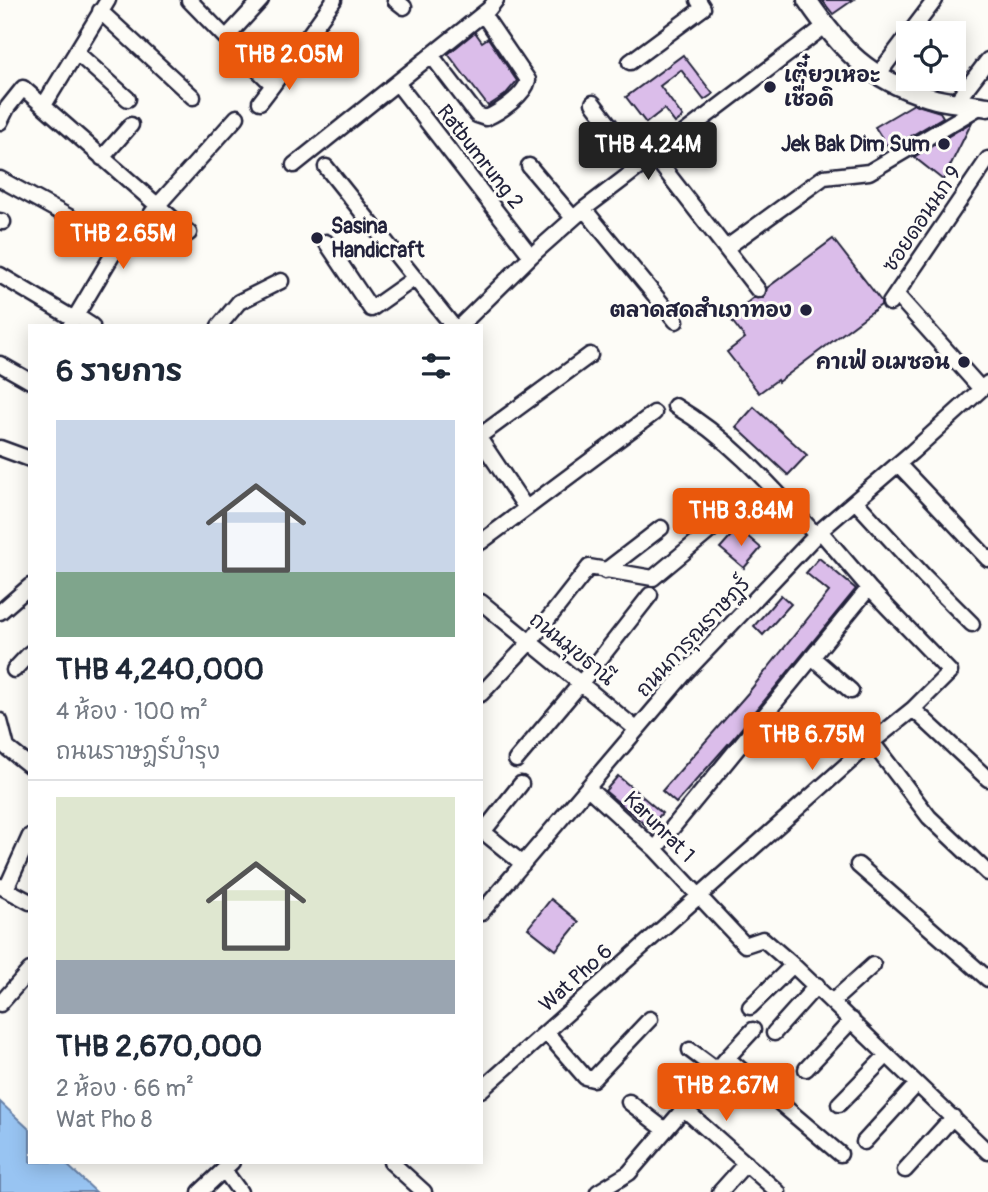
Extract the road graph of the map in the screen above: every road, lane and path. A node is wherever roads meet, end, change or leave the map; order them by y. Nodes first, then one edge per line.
1 (189, 0) edge
2 (261, 0) edge
3 (334, 0) edge
4 (496, 0) edge
5 (698, 0) edge
6 (807, 0) edge
7 (935, 0) edge
8 (104, 6) edge
9 (483, 14) junction
10 (919, 21) edge
11 (825, 26) junction
12 (226, 37) junction
13 (896, 51) edge
14 (76, 52) junction
15 (431, 55) junction
16 (988, 60) edge
17 (630, 62) dead end
18 (877, 76) junction
19 (397, 83) junction
20 (273, 85) junction
21 (193, 97) dead end
22 (128, 99) dead end
23 (260, 102) dead end
24 (956, 102) junction
25 (593, 103) dead end
26 (4, 106) edge
27 (44, 106) junction
28 (985, 106) edge
29 (237, 117) dead end
30 (0, 122) edge
31 (131, 125) dead end
32 (654, 156) junction
33 (102, 158) junction
34 (988, 159) edge
35 (294, 165) dead end
36 (529, 166) dead end
37 (640, 166) junction
38 (326, 167) dead end
39 (0, 179) edge
40 (157, 206) junction
41 (579, 214) junction
42 (71, 218) dead end
43 (189, 233) dead end
44 (326, 242) dead end
45 (726, 248) junction
46 (531, 256) junction
47 (0, 275) edge
48 (415, 278) junction
49 (281, 281) dead end
50 (758, 290) dead end
51 (73, 320) edge
52 (676, 321) dead end
53 (221, 324) edge
54 (451, 324) edge
55 (462, 324) edge
56 (590, 355) dead end
57 (0, 364) edge
58 (28, 380) edge
59 (985, 387) edge
60 (675, 406) dead end
61 (654, 413) dead end
62 (483, 434) edge
63 (483, 444) edge
64 (0, 448) edge
65 (28, 458) edge
66 (898, 464) junction
67 (856, 502) junction
68 (526, 508) junction
69 (724, 519) dead end
70 (661, 528) dead end
71 (818, 533) junction
72 (483, 540) edge
73 (988, 559) edge
74 (605, 570) junction
75 (28, 588) edge
76 (869, 588) junction
77 (650, 595) dead end
78 (483, 604) edge
79 (0, 612) edge
80 (972, 624) dead end
81 (530, 642) junction
82 (28, 655) edge
83 (812, 657) junction
84 (14, 670) dead end
85 (581, 683) junction
86 (851, 691) dead end
87 (483, 692) edge
88 (913, 709) junction
89 (0, 721) edge
90 (636, 729) junction
91 (872, 742) junction
92 (516, 760) dead end
93 (28, 764) edge
94 (988, 779) edge
95 (521, 785) dead end
96 (589, 788) junction
97 (483, 830) edge
98 (483, 832) edge
99 (28, 840) edge
100 (655, 849) junction
101 (523, 864) junction
102 (859, 865) dead end
103 (988, 873) edge
104 (3, 888) edge
105 (698, 897) junction
106 (28, 901) edge
107 (483, 911) edge
108 (793, 965) junction
109 (873, 965) dead end
110 (28, 972) edge
111 (988, 979) edge
112 (817, 985) junction
113 (833, 1001) junction
114 (0, 1004) edge
115 (750, 1007) dead end
116 (650, 1019) dead end
117 (852, 1020) junction
118 (753, 1030) dead end
119 (546, 1032) junction
120 (774, 1033) dead end
121 (690, 1050) dead end
122 (887, 1055) junction
123 (727, 1058) junction
124 (806, 1069) dead end
125 (717, 1070) junction
126 (917, 1084) junction
127 (483, 1088) edge
128 (629, 1102) dead end
129 (839, 1104) dead end
130 (683, 1108) junction
131 (953, 1117) junction
132 (664, 1129) junction
133 (864, 1142) dead end
134 (988, 1152) edge
135 (840, 1154) dead end
136 (746, 1163) junction
137 (397, 1164) edge
138 (228, 1166) edge
139 (905, 1170) dead end
140 (200, 1192) edge
141 (240, 1192) edge
142 (424, 1192) edge
143 (598, 1192) edge
144 (720, 1192) edge
145 (778, 1192) edge

1 - 12 street
2 - 12 street
3 - 20 street
4 - 9 street
5 - 17 street
6 - 11 main road
7 - 10 street
8 - 14 street
8 - 21 street
9 - 15 street
9 - 15 street
11 - 18 main road
11 - 32 street
12 - 20 street
13 - 18 street
14 - 22 street
14 - 27 street
15 - 19 street
16 - 24 street
18 - 24 main road
19 - 35 street
19 - 46 street, Ratbumrung 2
20 - 23 street
24 - 28 main road
25 - 37 street
26 - 27 street
26 - 30 street
27 - 33 street
28 - 45 street
29 - 40 street
31 - 33 street
32 - 37 street
32 - 45 street
33 - 40 street
34 - 59 street, ซอยดอนนก 9
36 - 41 street
37 - 41 street
38 - 48 street
39 - 42 street
40 - 43 street
40 - 51 street
41 - 46 street
41 - 52 street
44 - 48 street
45 - 50 street
46 - 55 street
47 - 51 street
48 - 54 street
49 - 53 street
56 - 62 street
57 - 58 street
59 - 66 street, ถนนการุณราษฏร์
60 - 71 street
61 - 68 street
63 - 68 street
64 - 65 street
66 - 67 street, ถนนการุณราษฏร์
66 - 73 street
67 - 71 street, ถนนการุณราษฏร์
67 - 80 street
68 - 72 street
69 - 74 street
70 - 74 street
71 - 76 street
71 - 90 street, ถนนการุณราษฏร์
74 - 81 street
75 - 79 street
76 - 83 street
76 - 88 street, Wat Pho 6
77 - 85 street
78 - 81 street, ถนนมุขธานี
81 - 85 street, ถนนมุขธานี
81 - 87 street
82 - 84 street
83 - 86 street
83 - 100 street
85 - 90 street, ถนนมุขธานี
85 - 92 street
88 - 91 street, Wat Pho 6
88 - 94 street
89 - 93 street
90 - 96 street, ถนนการุณราษฏร์
91 - 103 street
91 - 105 street, Wat Pho 6
95 - 97 street
96 - 100 street, Karunrat 1
96 - 101 street, ถนนการุณราษฏร์
98 - 101 street
99 - 104 street
100 - 105 street, Karunrat 1
101 - 107 street, ถนนการุณราษฏร์
102 - 111 street
104 - 106 street
105 - 108 street, Karunrat 1
105 - 119 street, Wat Pho 6
108 - 112 street
108 - 115 street
109 - 113 street
110 - 114 street
112 - 113 street
112 - 120 street
113 - 117 street
116 - 119 street
117 - 122 street
117 - 124 street
118 - 123 street
119 - 127 street, Wat Pho 6
121 - 125 street
122 - 126 street
122 - 129 street
123 - 125 street
123 - 135 street
125 - 130 street
126 - 131 street
126 - 133 street
128 - 132 street
130 - 132 street
130 - 136 street
131 - 134 street
131 - 139 street
132 - 143 street
136 - 144 street
136 - 145 street
137 - 142 street
138 - 140 street
138 - 141 street

